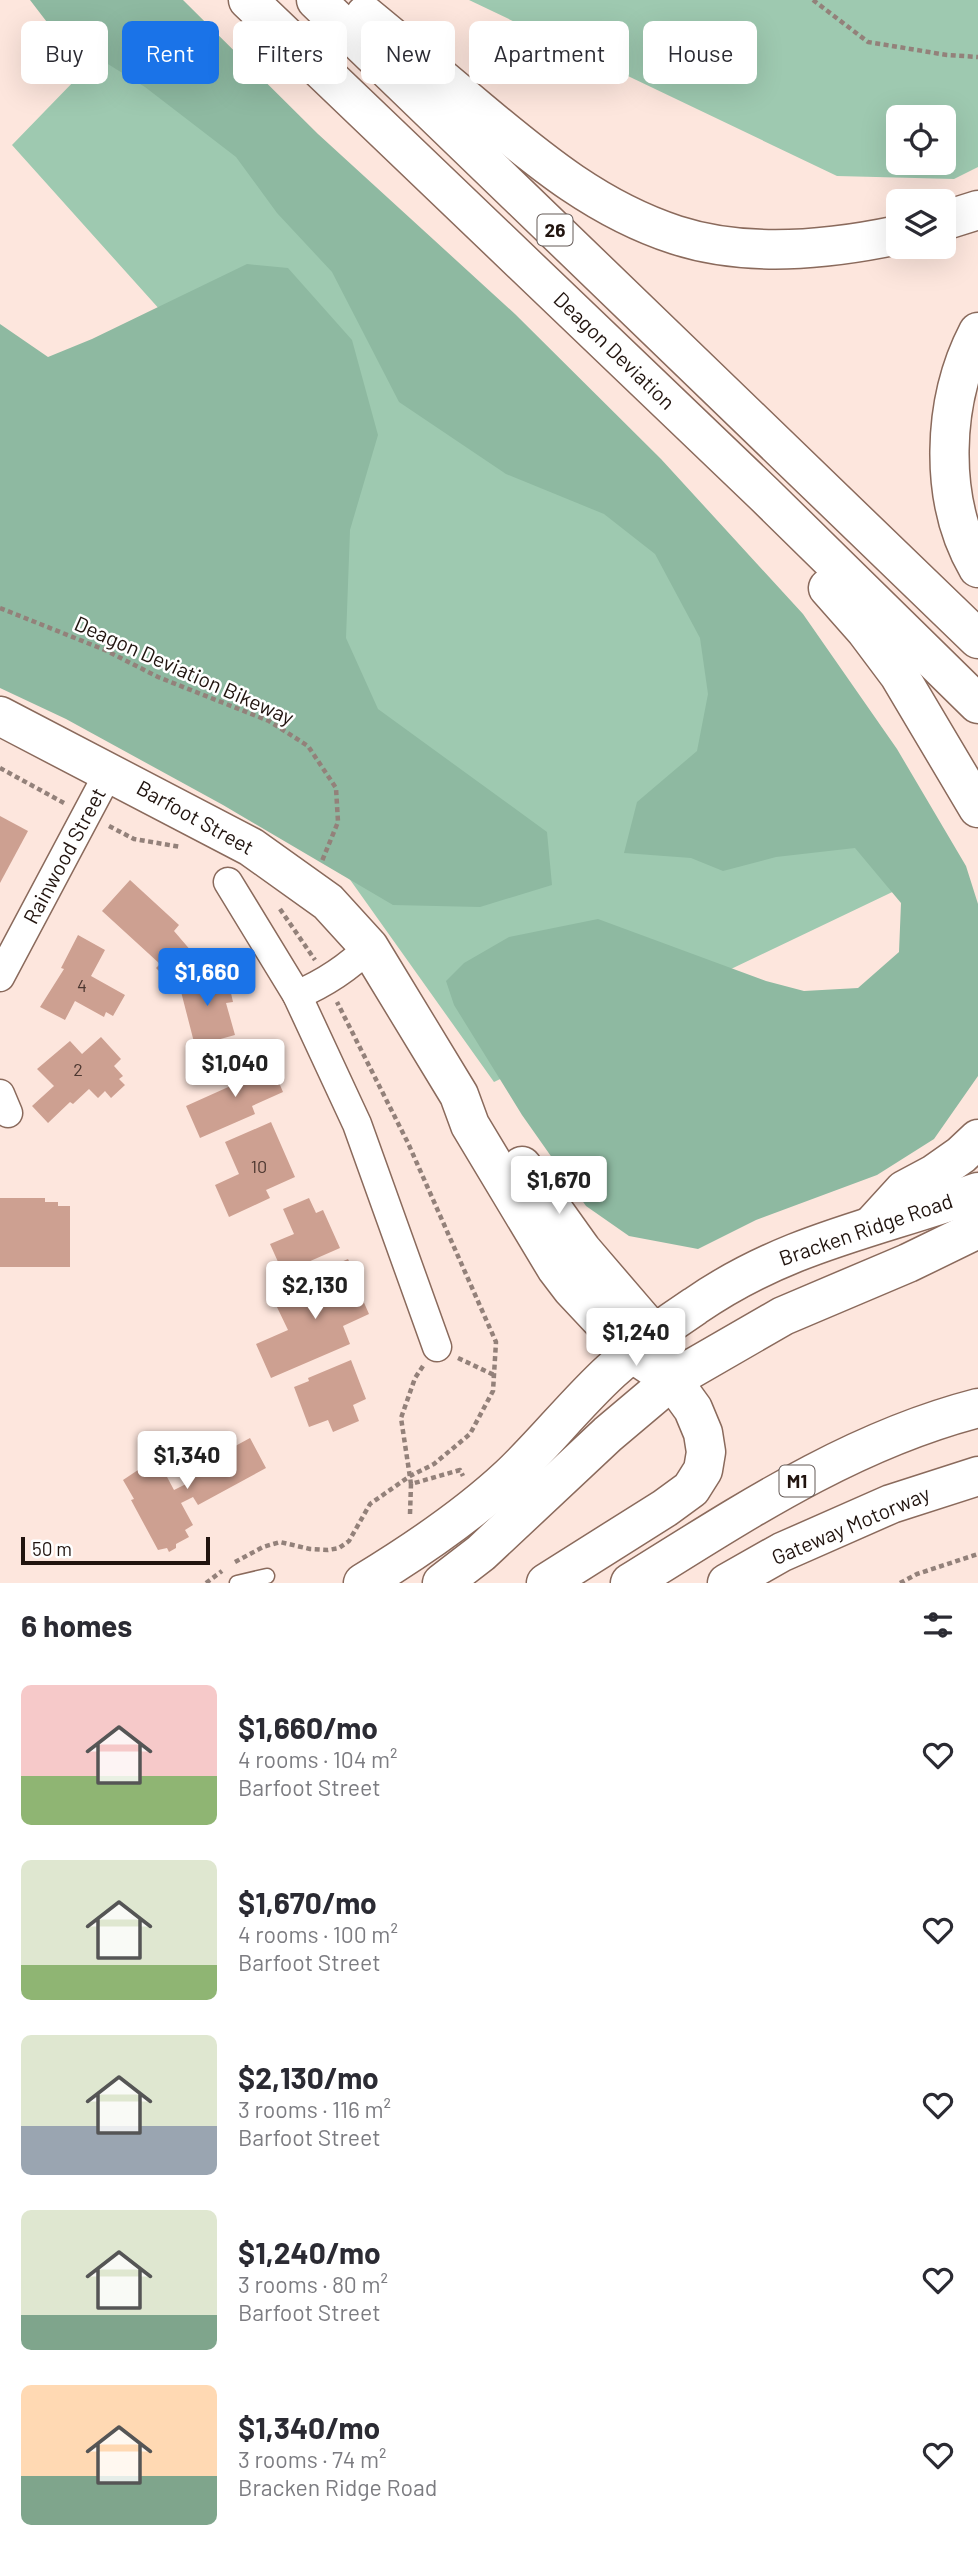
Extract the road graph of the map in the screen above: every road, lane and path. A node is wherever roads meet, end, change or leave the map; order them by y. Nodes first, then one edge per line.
1 (248, 0) edge
2 (316, 0) edge
3 (348, 0) edge
4 (813, 0) edge
5 (978, 57) edge
6 (978, 210) edge
7 (956, 217) edge
8 (886, 237) edge
9 (978, 332) edge
10 (764, 494) junction
11 (978, 568) edge
12 (0, 608) edge
13 (978, 639) edge
14 (978, 704) edge
15 (0, 716) edge
16 (0, 768) edge
17 (109, 772) junction
18 (68, 804) dead end
19 (978, 808) edge
20 (106, 823) dead end
21 (193, 849) dead end
22 (320, 868) dead end
23 (228, 882) dead end
24 (276, 906) dead end
25 (369, 947) junction
26 (318, 965) dead end
27 (0, 977) edge
28 (297, 995) junction
29 (338, 1003) dead end
30 (978, 1139) edge
31 (978, 1192) edge
32 (873, 1224) junction
33 (978, 1229) edge
34 (643, 1344) junction
35 (437, 1347) junction
36 (494, 1375) junction
37 (672, 1380) junction
38 (978, 1408) edge
39 (410, 1476) junction
40 (978, 1476) edge
41 (453, 1483) dead end
42 (411, 1484) junction
43 (421, 1507) dead end
44 (978, 1554) edge
45 (267, 1576) dead end
46 (206, 1583) edge
47 (237, 1583) edge
48 (363, 1583) edge
49 (442, 1583) edge
50 (546, 1583) edge
51 (630, 1583) edge
52 (727, 1583) edge
53 (900, 1583) edge

1 - 10 main road, Deagon Deviation / 26
2 - 13 main road, 26
3 - 8 main road
4 - 5 path
6 - 7 main road
9 - 11 main road
10 - 14 main road, Deagon Deviation / 26
10 - 19 main road
12 - 22 path, Deagon Deviation Bikeway
15 - 17 main road, Barfoot Street
16 - 18 path
17 - 25 main road, Barfoot Street
17 - 27 street, Rainwood Street
20 - 21 path
23 - 28 street, Barfoot Street
24 - 26 path
25 - 28 street
25 - 34 main road, Barfoot Street
28 - 35 street, Barfoot Street
29 - 36 path
30 - 32 main road
31 - 32 main road, Bracken Ridge Road
32 - 34 main road, Bracken Ridge Road
33 - 37 main road, Bracken Ridge Road
34 - 37 main road, Barfoot Street
34 - 48 main road, Bracken Ridge Road
35 - 36 path
35 - 39 path
36 - 39 path
37 - 49 main road, Bracken Ridge Road
37 - 50 main road, Barfoot Street
38 - 51 main road, M1
39 - 42 path
39 - 46 path
40 - 52 main road, Gateway Motorway
41 - 42 path
42 - 43 path
44 - 53 path
45 - 47 lane

